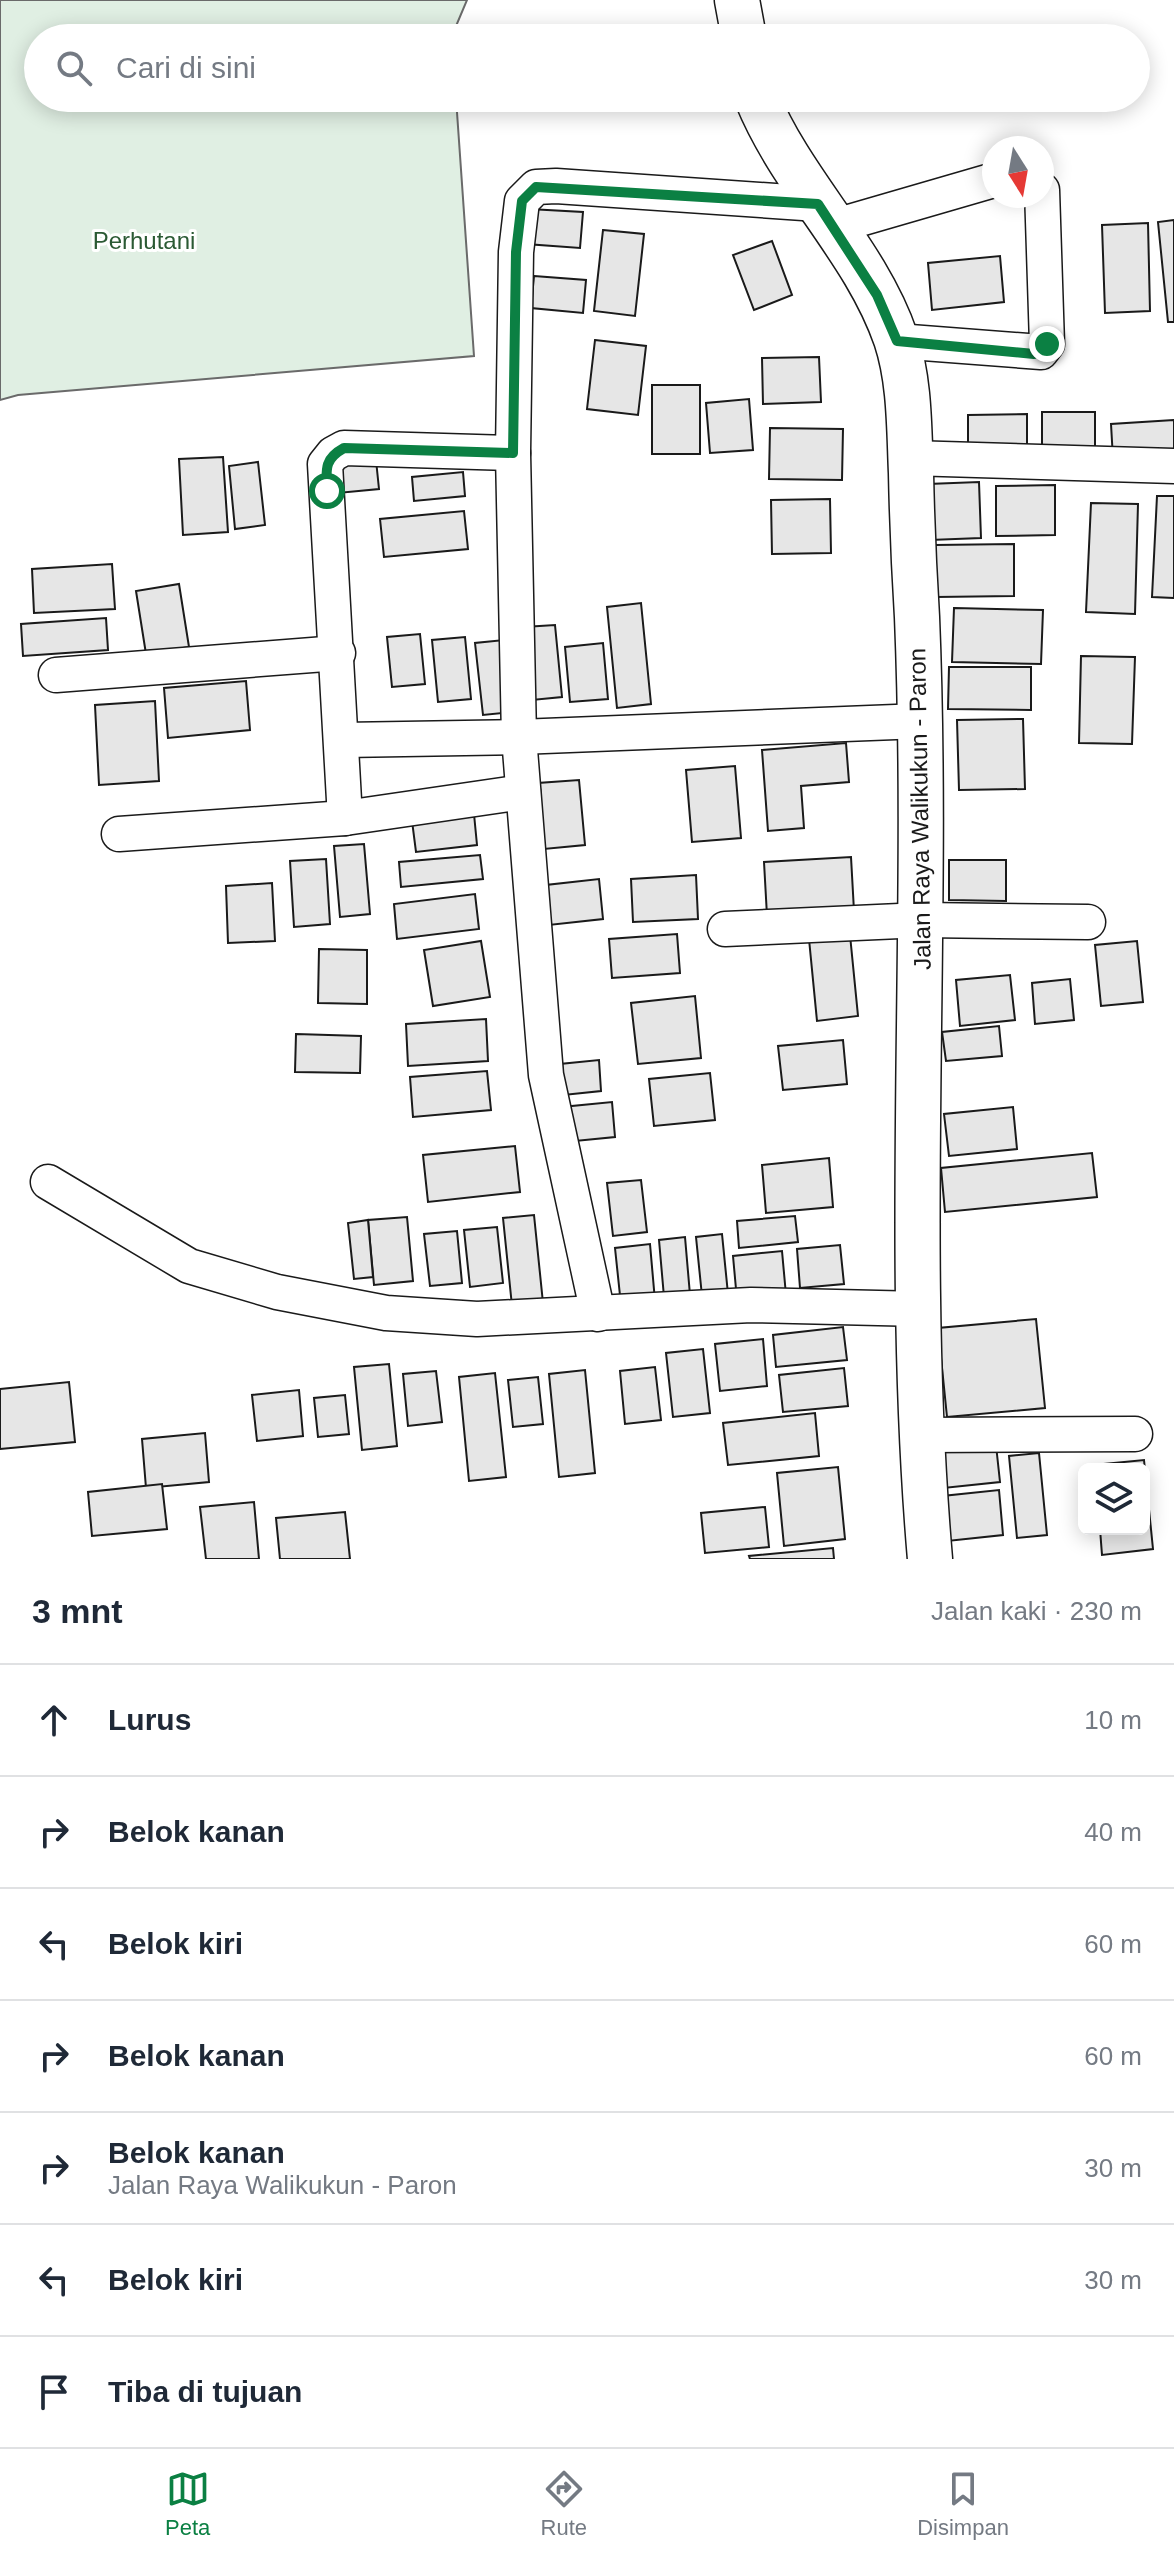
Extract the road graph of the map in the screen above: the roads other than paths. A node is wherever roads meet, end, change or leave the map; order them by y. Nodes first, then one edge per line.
1 (737, 0) edge
2 (741, 24) edge
3 (763, 112) edge
4 (982, 183) edge
5 (1043, 208) edge
6 (825, 216) junction
7 (897, 341) junction
8 (513, 453) junction
9 (910, 458) junction
10 (1174, 466) edge
11 (338, 653) junction
12 (56, 675) dead end
13 (921, 721) junction
14 (519, 737) junction
15 (343, 740) junction
16 (523, 792) junction
17 (345, 818) junction
18 (119, 834) dead end
19 (922, 920) junction
20 (1088, 922) dead end
21 (725, 929) dead end
22 (48, 1182) dead end
23 (921, 1309) junction
24 (598, 1314) junction
25 (1135, 1434) dead end
26 (923, 1435) junction
27 (930, 1559) edge

1 - 2 main road
3 - 6 main road, Jalan Raya Walikukun - Paron
4 - 6 street
5 - 7 street
6 - 7 main road, Jalan Raya Walikukun - Paron
6 - 8 street
7 - 9 main road, Jalan Raya Walikukun - Paron
8 - 11 street
8 - 14 street
9 - 10 street
9 - 13 main road, Jalan Raya Walikukun - Paron
11 - 12 street
11 - 15 street
13 - 14 street
13 - 19 main road, Jalan Raya Walikukun - Paron
14 - 15 street
14 - 16 street
15 - 17 street
16 - 17 street
16 - 24 street
17 - 18 street
19 - 20 street
19 - 21 street
19 - 23 main road, Jalan Raya Walikukun - Paron
22 - 24 street
23 - 24 street
23 - 26 main road, Jalan Raya Walikukun - Paron
25 - 26 street
26 - 27 main road, Jalan Raya Walikukun - Paron

